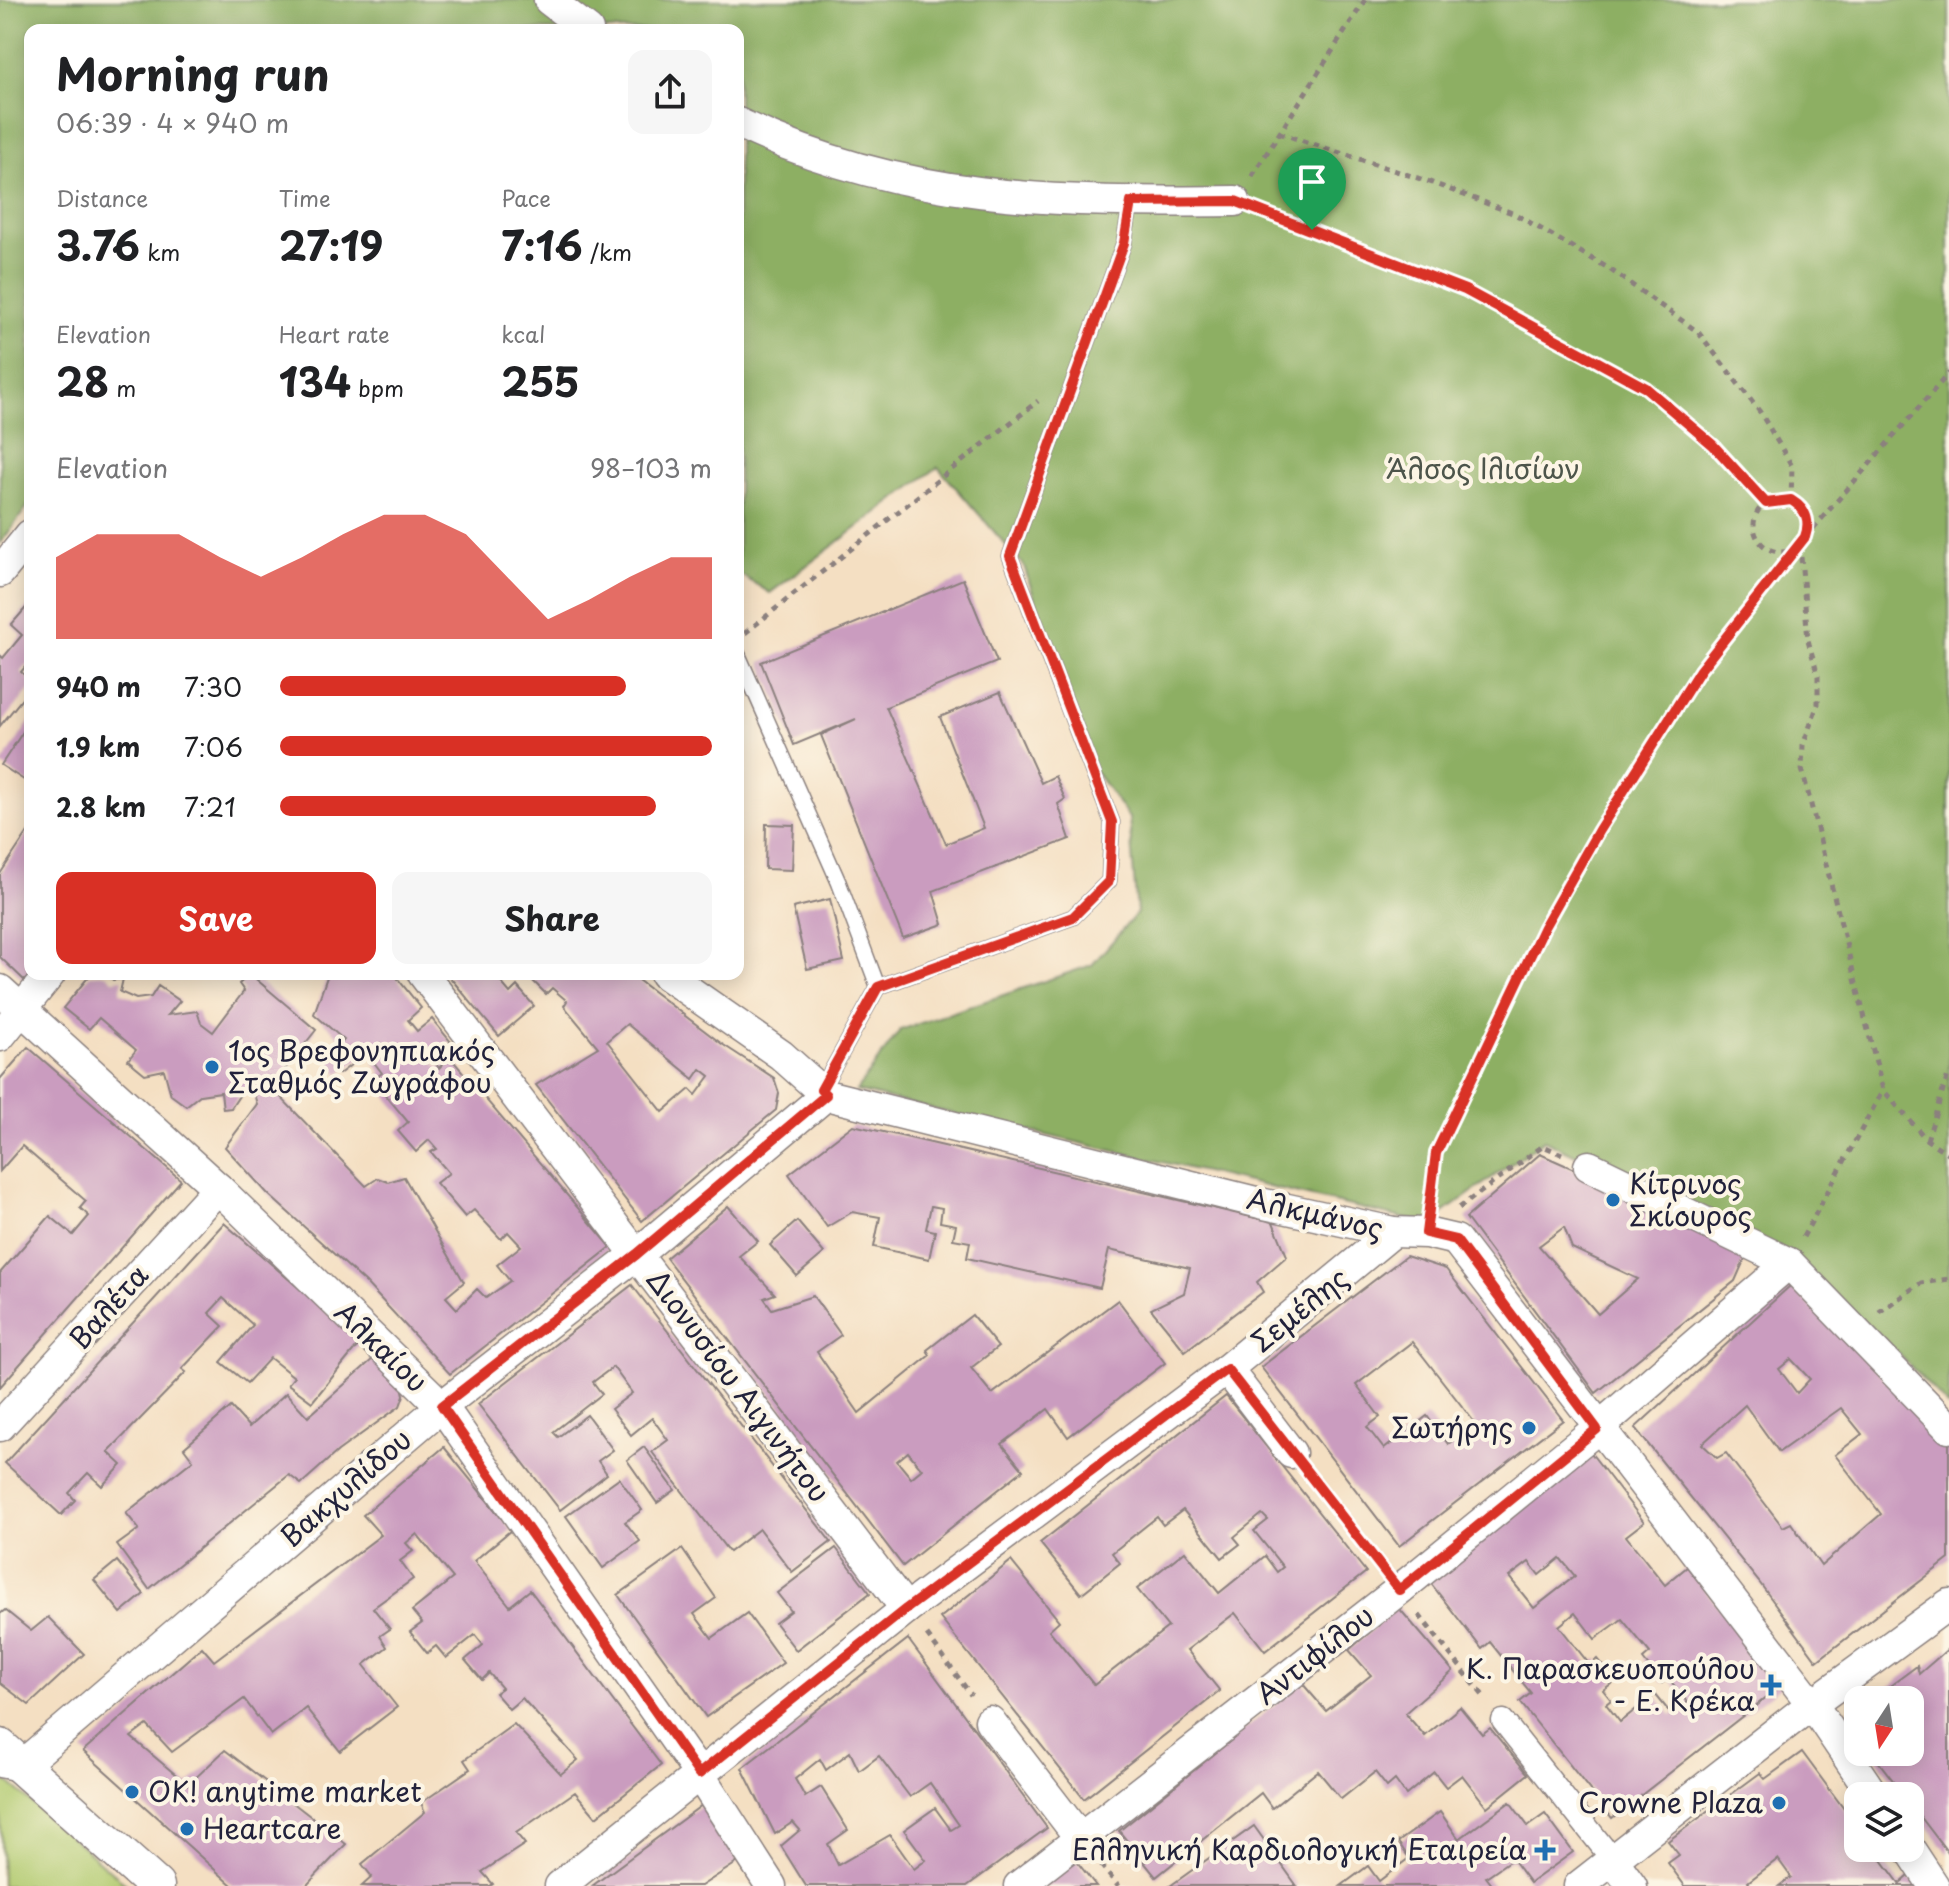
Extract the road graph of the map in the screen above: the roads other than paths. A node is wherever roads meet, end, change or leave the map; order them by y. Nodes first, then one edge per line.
1 (549, 0) edge
2 (580, 24) edge
3 (744, 126) edge
4 (1235, 201) road end
5 (1131, 202) junction
6 (24, 542) edge
7 (0, 572) edge
8 (744, 668) edge
9 (41, 980) edge
10 (428, 980) edge
11 (674, 980) edge
12 (878, 987) junction
13 (11, 1000) edge
14 (0, 1036) edge
15 (824, 1093) junction
16 (1589, 1166) dead end
17 (218, 1188) junction
18 (1393, 1232) junction
19 (637, 1254) junction
20 (1789, 1263) junction
21 (1227, 1369) junction
22 (442, 1406) junction
23 (0, 1426) edge
24 (1949, 1428) edge
25 (1597, 1429) junction
26 (1291, 1453) road end
27 (1949, 1604) edge
28 (906, 1609) junction
29 (1812, 1704) junction
30 (990, 1721) road end
31 (1503, 1721) road end
32 (7, 1758) edge
33 (699, 1774) junction
34 (1865, 1782) edge
35 (1080, 1838) junction
36 (1613, 1860) junction
37 (1918, 1862) edge
38 (156, 1886) edge
39 (560, 1886) edge
40 (771, 1886) edge
41 (1019, 1886) edge
42 (1579, 1886) edge
43 (1632, 1886) edge
44 (1934, 1886) edge

1 - 2 street
3 - 5 street
4 - 5 street
5 - 12 lane
6 - 7 street
8 - 12 lane
9 - 13 street
10 - 19 street, Διονυσίου Αιγινήτου
11 - 15 street
12 - 15 lane
13 - 14 street
13 - 17 street, Αλκαίου
15 - 18 street, Αλκμάνος
15 - 19 street, Βακχυλίδου
16 - 20 street
17 - 22 street, Αλκαίου
17 - 23 street, Βαλέτα
18 - 21 street, Σεμέλης
18 - 25 street, Αλκμάνος
19 - 22 street, Βακχυλίδου
19 - 28 street, Διονυσίου Αιγινήτου
20 - 24 street
20 - 25 street, Αντιφίλου
21 - 26 street
21 - 28 street, Σεμέλης
22 - 32 street, Βακχυλίδου
22 - 33 street, Αλκαίου
25 - 29 street, Αλκμάνος
25 - 35 street, Αντιφίλου
27 - 29 street
28 - 33 street, Σεμέλης
29 - 34 street, Αλκμάνος
29 - 36 street
30 - 35 street
31 - 36 street
32 - 38 street
33 - 39 street, Σεμέλης
33 - 40 street, Αλκαίου
35 - 41 street, Αντιφίλου
36 - 42 street
36 - 43 street
37 - 44 street

